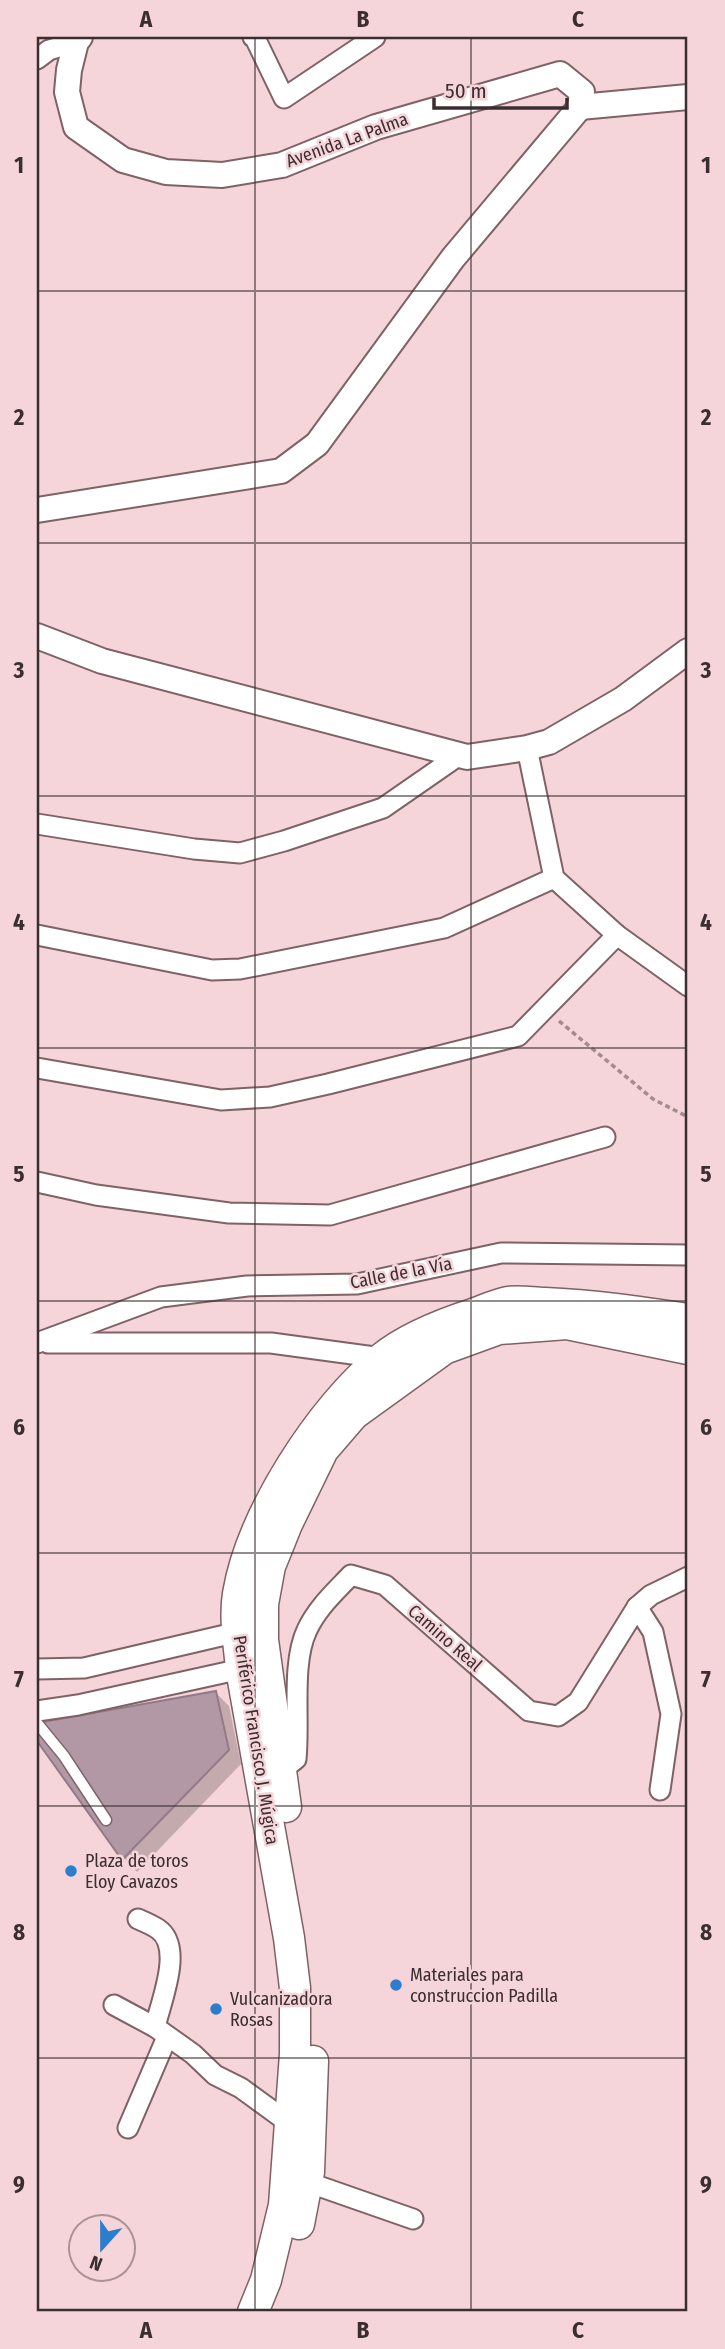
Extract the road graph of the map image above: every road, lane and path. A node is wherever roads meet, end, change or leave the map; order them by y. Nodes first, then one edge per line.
1 (253, 37) edge
2 (375, 37) edge
3 (78, 39) edge
4 (37, 59) edge
5 (688, 97) edge
6 (580, 107) junction
7 (37, 510) edge
8 (37, 636) edge
9 (688, 651) edge
10 (527, 748) junction
11 (458, 756) junction
12 (37, 824) edge
13 (554, 878) junction
14 (617, 934) junction
15 (37, 935) edge
16 (688, 986) edge
17 (544, 1008) junction
18 (37, 1068) edge
19 (688, 1117) edge
20 (605, 1137) dead end
21 (37, 1182) edge
22 (688, 1255) edge
23 (688, 1318) edge
24 (37, 1343) edge
25 (688, 1349) edge
26 (382, 1358) junction
27 (688, 1577) edge
28 (637, 1607) junction
29 (238, 1632) junction
30 (37, 1669) edge
31 (241, 1669) junction
32 (37, 1711) edge
33 (37, 1723) edge
34 (281, 1772) junction
35 (660, 1790) dead end
36 (106, 1820) dead end
37 (138, 1919) dead end
38 (114, 2006) dead end
39 (161, 2032) junction
40 (289, 2123) junction
41 (128, 2128) dead end
42 (307, 2182) junction
43 (413, 2219) dead end
44 (253, 2312) edge
45 (275, 2312) edge

1 - 2 street
3 - 4 street
3 - 6 street, Avenida La Palma
5 - 6 street
6 - 7 street
8 - 11 street
9 - 10 street
10 - 11 street
10 - 13 street
11 - 12 street
13 - 14 street
13 - 15 street
14 - 16 street
14 - 17 street
17 - 18 street
17 - 19 path
20 - 21 street
22 - 24 street, Calle de la Vía
23 - 26 main road, Periférico Francisco J. Múgica
24 - 26 street
25 - 34 main road, Periférico Francisco J. Múgica
26 - 29 main road, Periférico Francisco J. Múgica
27 - 28 street, Camino Real
28 - 34 street, Camino Real
28 - 35 street
29 - 30 street
29 - 31 main road, Periférico Francisco J. Múgica
31 - 32 street
31 - 40 main road, Periférico Francisco J. Múgica
33 - 36 lane
34 - 42 main road, Periférico Francisco J. Múgica
37 - 39 street
38 - 39 street
39 - 40 street
39 - 41 street
40 - 44 main road, Periférico Francisco J. Múgica
42 - 43 street
42 - 45 main road, Periférico Francisco J. Múgica

